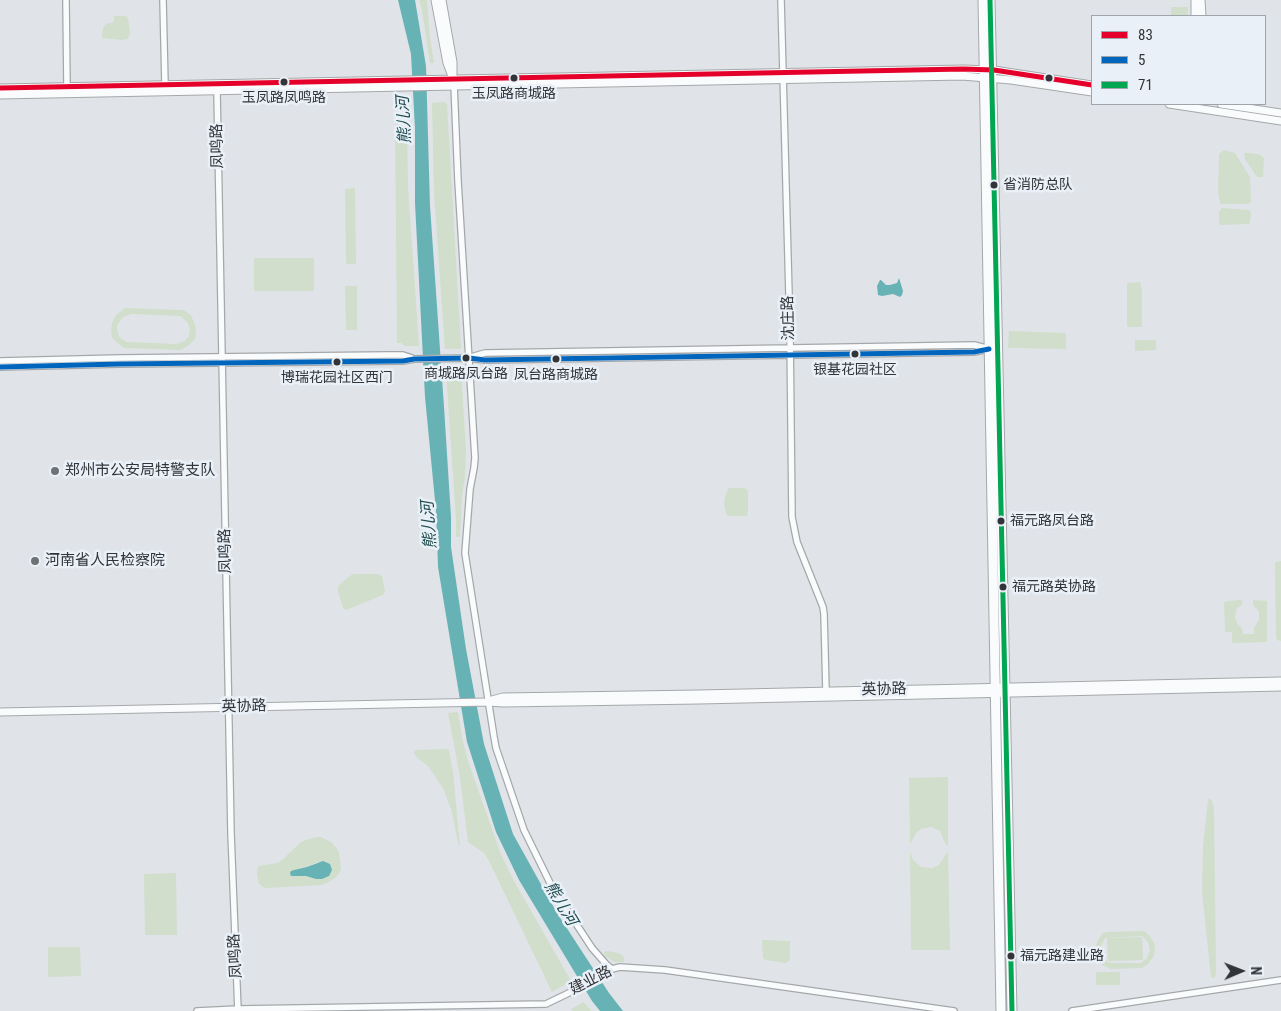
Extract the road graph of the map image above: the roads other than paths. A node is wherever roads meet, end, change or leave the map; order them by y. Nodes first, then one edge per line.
1 (66, 0) edge
2 (163, 0) edge
3 (435, 0) edge
4 (442, 0) edge
5 (781, 0) edge
6 (982, 0) edge
7 (990, 0) edge
8 (1195, 0) edge
9 (1201, 0) edge
10 (1195, 15) edge
11 (1202, 15) edge
12 (988, 74) junction
13 (783, 76) junction
14 (453, 83) junction
15 (402, 84) junction
16 (165, 85) junction
17 (1091, 85) edge
18 (67, 87) junction
19 (0, 88) edge
20 (216, 91) junction
21 (1091, 92) edge
22 (0, 95) edge
23 (1184, 105) edge
24 (1228, 105) edge
25 (1200, 106) edge
26 (1281, 113) edge
27 (1281, 121) edge
28 (989, 350) junction
29 (790, 351) junction
30 (469, 358) junction
31 (222, 360) junction
32 (0, 361) edge
33 (0, 367) edge
34 (1281, 681) edge
35 (1281, 687) edge
36 (995, 690) junction
37 (1005, 690) junction
38 (826, 691) junction
39 (485, 702) junction
40 (229, 708) junction
41 (0, 712) edge
42 (612, 969) junction
43 (1281, 980) edge
44 (238, 1010) edge
45 (198, 1011) edge
46 (954, 1011) edge
47 (1001, 1011) edge
48 (1012, 1011) edge
49 (1072, 1011) edge

1 - 18 street
2 - 16 street
3 - 14 street
4 - 14 street
5 - 13 street, 沈庄路
6 - 12 main road
7 - 12 main road
8 - 10 street
9 - 11 street
12 - 13 street
12 - 17 street
12 - 21 street
12 - 28 main road
12 - 37 main road
13 - 14 street
13 - 29 street, 沈庄路
14 - 15 street
14 - 30 street
15 - 16 street
15 - 20 street
16 - 18 street
18 - 19 street
20 - 22 street
20 - 31 street, 凤鸣路
23 - 25 street
24 - 26 street
25 - 27 street
28 - 29 street
28 - 36 main road
29 - 30 street
29 - 38 street, 沈庄路
30 - 31 street
30 - 39 street
31 - 32 street
31 - 33 street
31 - 40 street, 凤鸣路
34 - 37 street, 英协路
35 - 37 street, 英协路
36 - 37 street, 英协路
36 - 38 street, 英协路
36 - 39 street, 英协路
36 - 47 main road
37 - 48 main road
38 - 39 street, 英协路
39 - 40 street, 英协路
39 - 42 street
40 - 41 street, 英协路
40 - 44 street, 凤鸣路
42 - 44 street, 建业路
42 - 46 street, 建业路
43 - 49 street
44 - 45 street, 建业路

